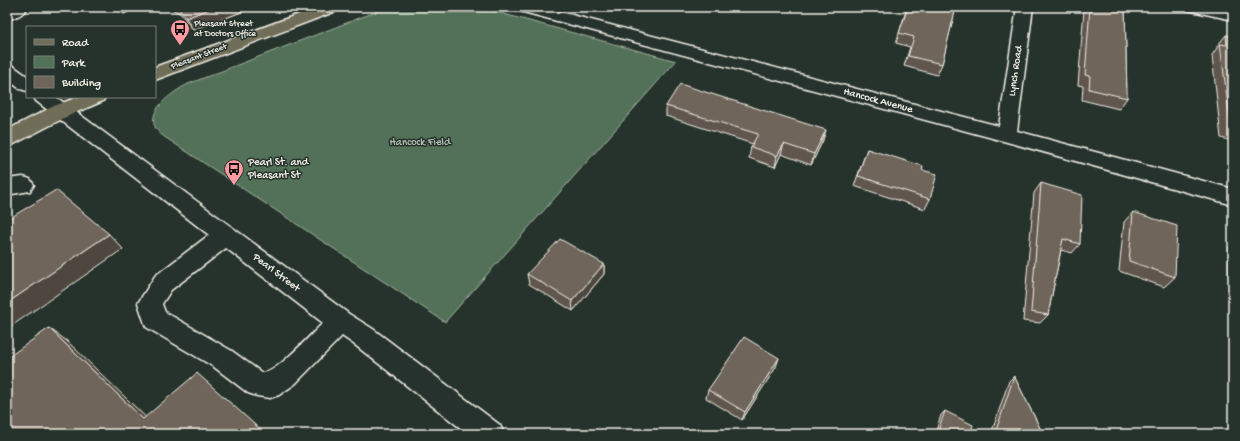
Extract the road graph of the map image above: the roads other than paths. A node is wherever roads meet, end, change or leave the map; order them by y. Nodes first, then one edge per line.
1 (20, 7) edge
2 (332, 7) edge
3 (522, 7) edge
4 (1025, 7) edge
5 (1193, 7) edge
6 (7, 15) edge
7 (1233, 15) edge
8 (7, 70) edge
9 (156, 74) edge
10 (26, 84) edge
11 (43, 98) edge
12 (94, 98) edge
13 (61, 111) junction
14 (1007, 136) junction
15 (7, 139) edge
16 (1233, 198) edge
17 (226, 235) junction
18 (340, 322) junction
19 (490, 434) edge

1 - 6 street
2 - 9 main road, Pleasant Street
3 - 14 street, Hancock Avenue
4 - 14 street, Lynch Road
5 - 7 street
8 - 10 street
11 - 13 street, Pearl Street
12 - 13 main road
13 - 15 main road
13 - 17 street, Pearl Street
14 - 16 street, Hancock Avenue
17 - 18 street, Pearl Street
17 - 18 street
18 - 19 street, Pearl Street

